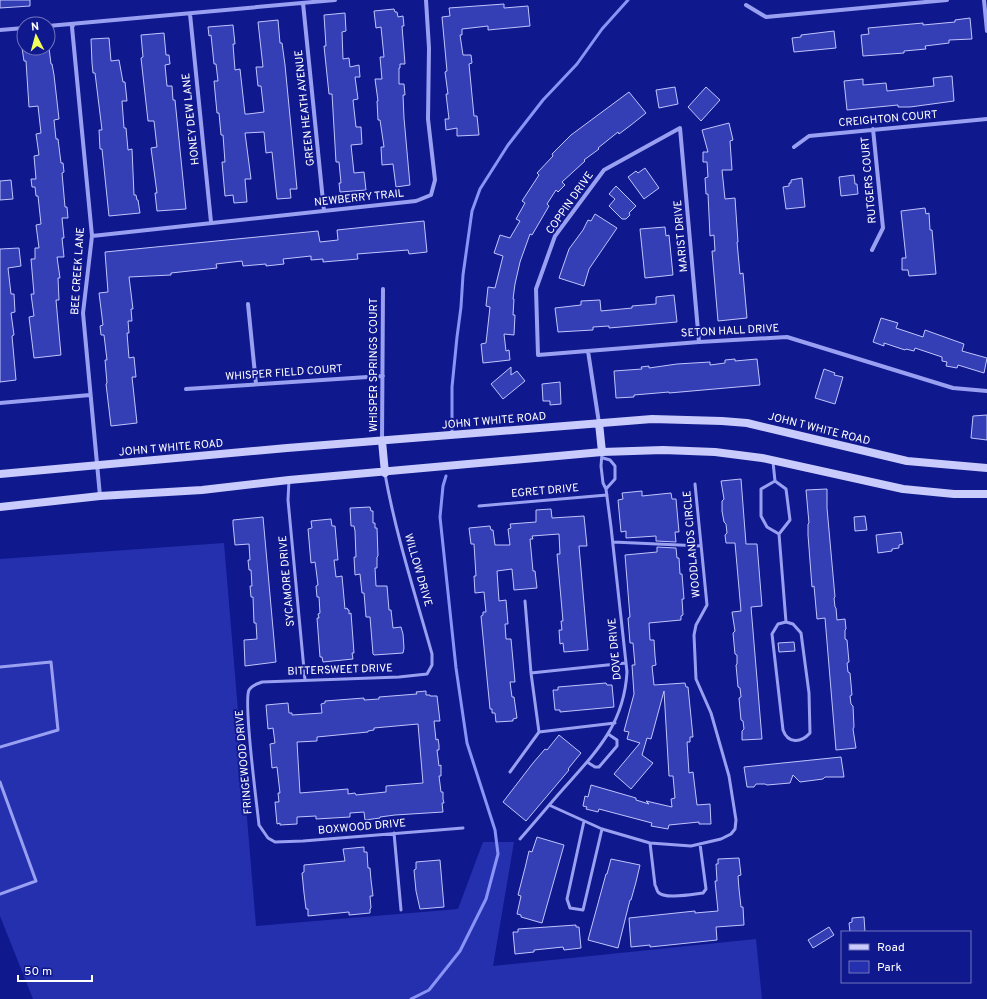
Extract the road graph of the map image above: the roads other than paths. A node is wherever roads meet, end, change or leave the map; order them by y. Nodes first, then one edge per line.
1 (334, 0) edge
2 (426, 0) edge
3 (947, 0) edge
4 (984, 0) edge
5 (303, 3) junction
6 (746, 5) dead end
7 (190, 14) junction
8 (74, 24) junction
9 (56, 25) edge
10 (16, 29) edge
11 (0, 30) edge
12 (987, 31) edge
13 (987, 119) edge
14 (680, 128) joint
15 (873, 129) junction
16 (794, 147) dead end
17 (324, 211) junction
18 (211, 222) junction
19 (92, 236) junction
20 (872, 250) dead end
21 (383, 289) dead end
22 (248, 304) dead end
23 (699, 342) junction
24 (588, 351) junction
25 (538, 355) joint
26 (383, 376) junction
27 (256, 384) junction
28 (186, 389) dead end
29 (987, 391) edge
30 (90, 395) junction
31 (0, 402) edge
32 (599, 423) junction
33 (382, 441) junction
34 (602, 455) junction
35 (773, 460) junction
36 (98, 466) junction
37 (987, 468) edge
38 (385, 473) junction
39 (0, 474) edge
40 (289, 480) junction
41 (775, 481) junction
42 (695, 484) dead end
43 (606, 489) junction
44 (607, 494) junction
45 (987, 494) edge
46 (100, 496) junction
47 (0, 506) edge
48 (479, 506) dead end
49 (779, 534) junction
50 (613, 542) junction
51 (701, 546) junction
52 (525, 601) dead end
53 (786, 622) junction
54 (626, 663) junction
55 (0, 667) edge
56 (428, 671) joint
57 (531, 673) junction
58 (305, 680) junction
59 (252, 686) joint
60 (614, 723) junction
61 (538, 732) junction
62 (608, 734) junction
63 (0, 747) edge
64 (587, 762) junction
65 (510, 772) dead end
66 (0, 782) edge
67 (549, 805) junction
68 (584, 821) junction
69 (464, 828) dead end
70 (602, 829) junction
71 (394, 833) junction
72 (266, 835) joint
73 (520, 839) dead end
74 (650, 843) junction
75 (700, 844) junction
76 (0, 894) edge
77 (401, 910) dead end

1 - 5 street
2 - 17 street, NEWBERRY TRAIL
3 - 6 street
4 - 12 street
5 - 7 street
5 - 17 street, GREEN HEATH AVENUE
7 - 8 street
7 - 18 street, HONEY DEW LANE
8 - 9 street
8 - 19 street, BEE CREEK LANE
10 - 11 street
13 - 15 street, CREIGHTON COURT
14 - 23 street, MARIST DRIVE
14 - 25 street, COPPIN DRIVE
15 - 16 street, CREIGHTON COURT
15 - 20 street, RUTGERS COURT
17 - 18 street, NEWBERRY TRAIL
18 - 19 street, NEWBERRY TRAIL
19 - 30 street, BEE CREEK LANE
21 - 26 street, WHISPER SPRINGS COURT
22 - 27 street
23 - 24 street, SETON HALL DRIVE
23 - 29 street, SETON HALL DRIVE
24 - 25 street, SETON HALL DRIVE
24 - 32 street
26 - 27 street, WHISPER FIELD COURT
26 - 33 street, WHISPER SPRINGS COURT
27 - 28 street, WHISPER FIELD COURT
30 - 31 street
30 - 36 street, BEE CREEK LANE
32 - 33 main road, JOHN T WHITE ROAD
32 - 34 main road
32 - 37 main road, JOHN T WHITE ROAD
33 - 36 main road, JOHN T WHITE ROAD
33 - 38 main road
34 - 35 main road
34 - 38 main road
34 - 43 lane
34 - 43 lane
35 - 41 lane
35 - 45 main road
36 - 39 main road, JOHN T WHITE ROAD
36 - 46 street, BEE CREEK LANE
38 - 40 main road
38 - 56 lane, WILLOW DRIVE
40 - 46 main road
40 - 58 lane, SYCAMORE DRIVE
41 - 49 lane
41 - 49 lane
42 - 51 lane, WOODLANDS CIRCLE
43 - 44 lane
44 - 48 lane, EGRET DRIVE
44 - 50 lane, DOVE DRIVE
46 - 47 main road
49 - 53 lane
50 - 51 lane
50 - 54 lane, DOVE DRIVE
51 - 75 lane, WOODLANDS CIRCLE
52 - 57 lane
53 - 53 lane
54 - 57 lane
54 - 60 lane, DOVE DRIVE
55 - 63 lane
56 - 58 lane, BITTERSWEET DRIVE
57 - 61 lane
58 - 59 lane, BITTERSWEET DRIVE
59 - 72 lane, FRINGEWOOD DRIVE
60 - 61 lane
60 - 62 lane, DOVE DRIVE
61 - 65 lane
62 - 64 lane, DOVE DRIVE
62 - 64 lane
64 - 67 lane, DOVE DRIVE
66 - 76 lane
67 - 68 lane, WOODLANDS CIRCLE
67 - 73 lane, DOVE DRIVE
68 - 70 lane, WOODLANDS CIRCLE
68 - 70 lane
69 - 71 lane, BOXWOOD DRIVE
70 - 74 lane, WOODLANDS CIRCLE
71 - 72 lane, BOXWOOD DRIVE
71 - 77 lane
74 - 75 lane, WOODLANDS CIRCLE
74 - 75 lane

